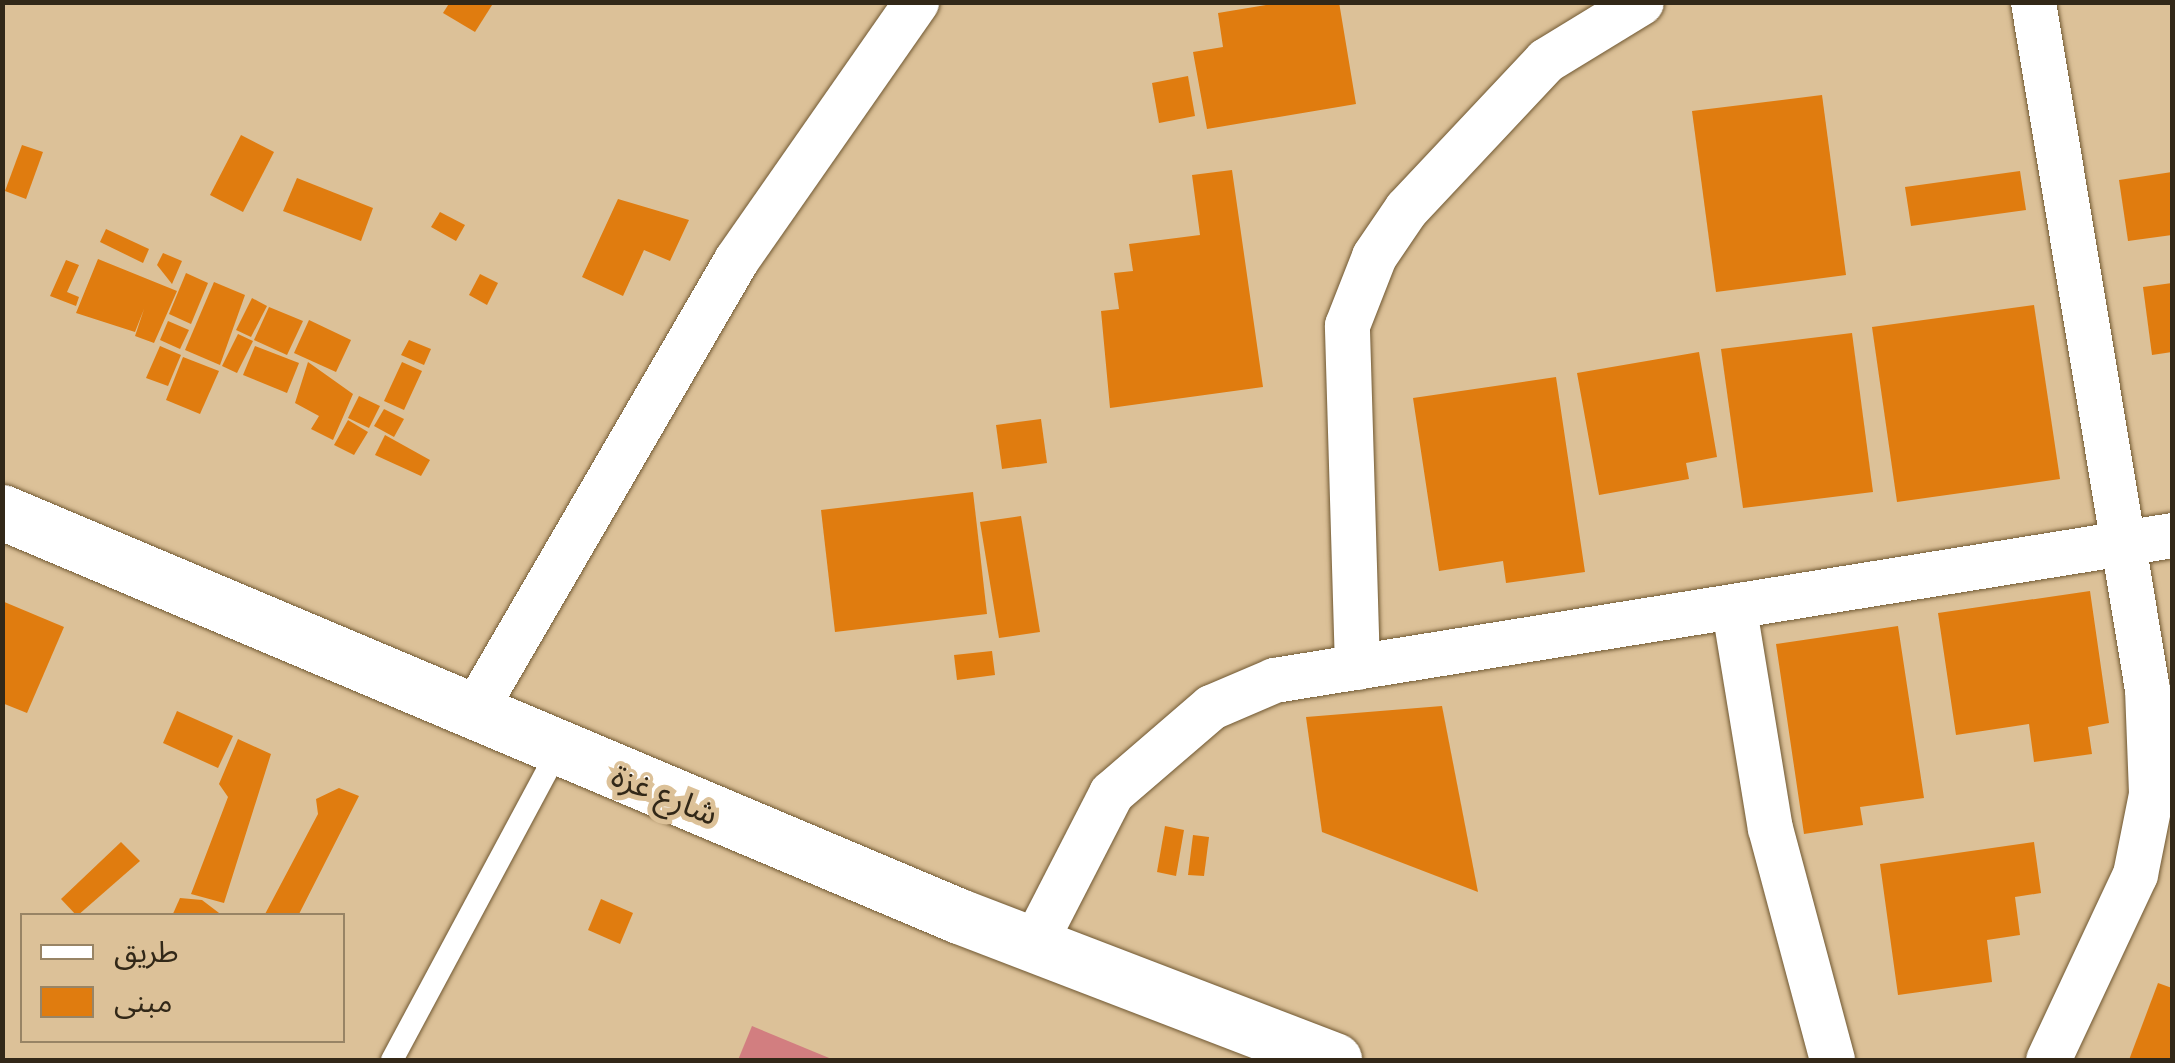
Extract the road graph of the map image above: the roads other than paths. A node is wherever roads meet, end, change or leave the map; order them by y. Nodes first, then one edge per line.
1 (916, 2) edge
2 (1641, 2) edge
3 (2033, 2) edge
4 (2, 512) edge
5 (2172, 534) edge
6 (2124, 544) junction
7 (1734, 609) junction
8 (1357, 666) junction
9 (472, 714) junction
10 (558, 750) junction
11 (1032, 945) junction
12 (392, 1060) edge
13 (1334, 1060) edge
14 (1832, 1060) edge
15 (2048, 1060) edge

1 - 9 street
2 - 8 street
3 - 6 street
4 - 9 main road, شارع غزة
5 - 6 street
6 - 7 street
6 - 15 street
7 - 8 street
7 - 14 street
8 - 11 street
9 - 10 main road, شارع غزة
10 - 11 main road, شارع غزة
10 - 12 lane
11 - 13 main road, شارع غزة

